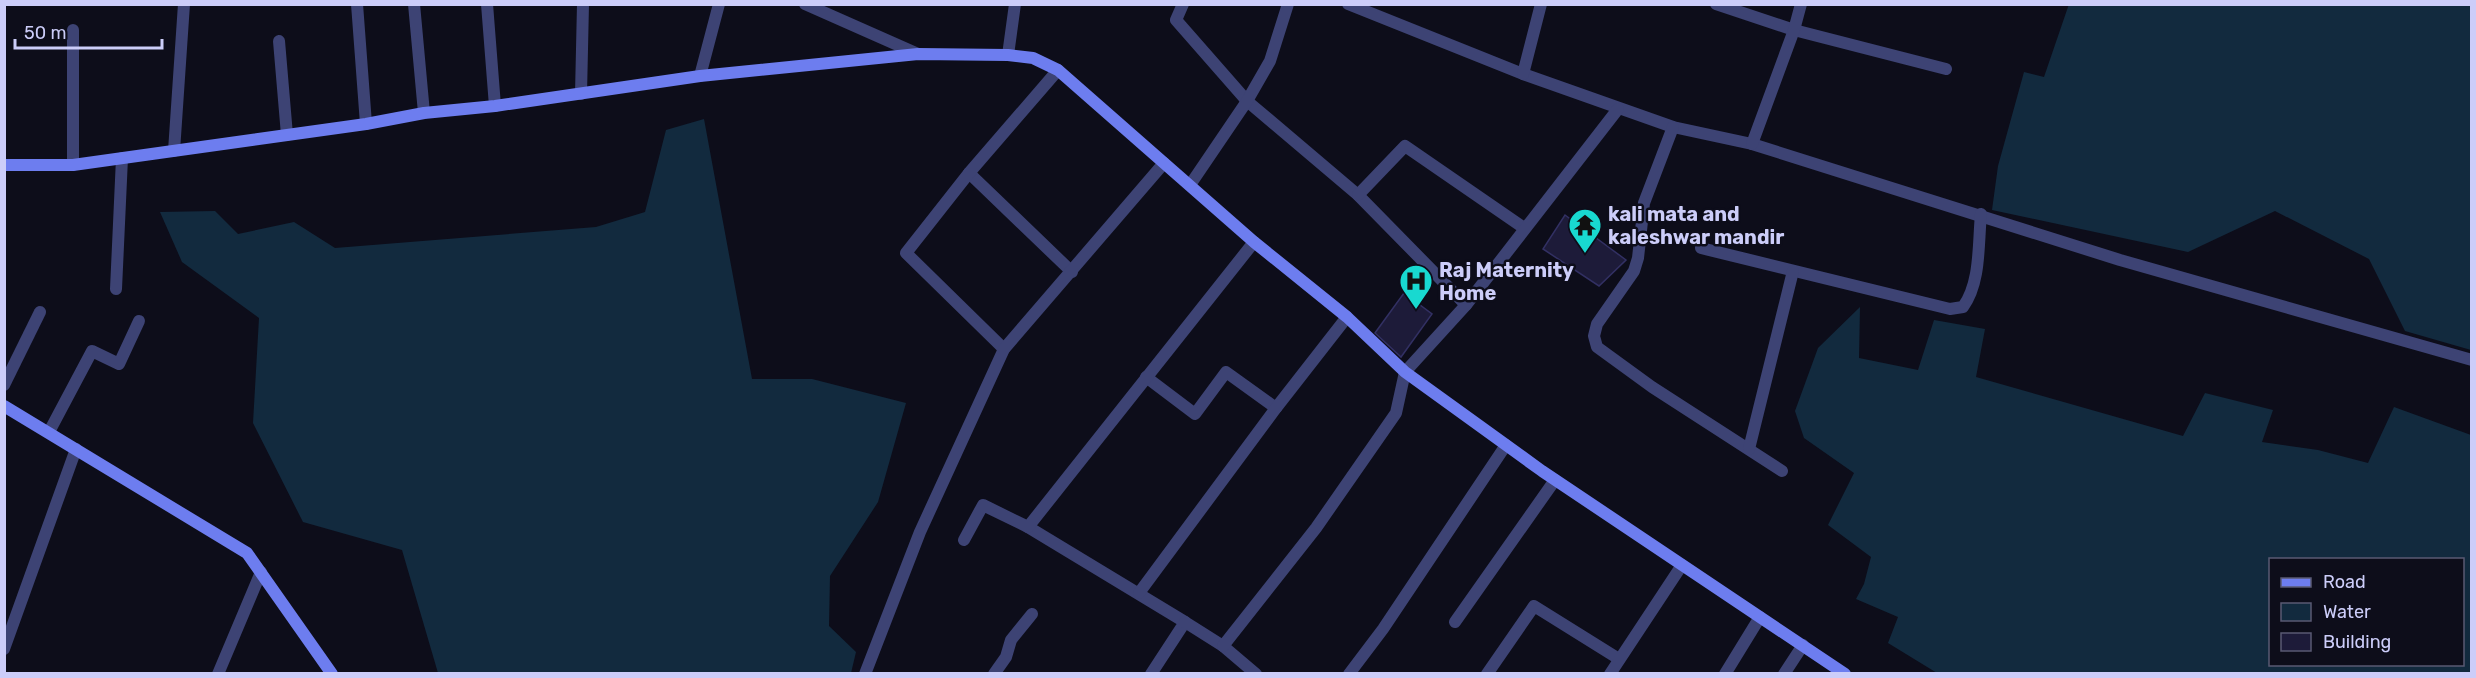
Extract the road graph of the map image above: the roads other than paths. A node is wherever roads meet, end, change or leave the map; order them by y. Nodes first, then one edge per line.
1 (184, 4) edge
2 (357, 4) edge
3 (414, 4) edge
4 (487, 4) edge
5 (583, 4) edge
6 (719, 4) edge
7 (805, 4) edge
8 (1015, 4) edge
9 (1183, 4) edge
10 (1288, 4) edge
11 (1348, 4) edge
12 (1541, 4) edge
13 (1716, 4) edge
14 (1801, 4) edge
15 (72, 30) dead end
16 (1794, 30) junction
17 (279, 41) dead end
18 (918, 54) junction
19 (1008, 55) junction
20 (1946, 69) dead end
21 (1058, 70) junction
22 (1523, 74) junction
23 (700, 76) junction
24 (582, 94) junction
25 (1247, 101) junction
26 (495, 106) junction
27 (1618, 109) junction
28 (424, 112) junction
29 (366, 124) junction
30 (1673, 127) junction
31 (287, 135) junction
32 (1752, 144) junction
33 (174, 151) junction
34 (122, 158) junction
35 (1164, 163) junction
36 (4, 165) edge
37 (74, 165) junction
38 (969, 173) junction
39 (1190, 185) junction
40 (1358, 195) junction
41 (1981, 214) junction
42 (1524, 228) junction
43 (1254, 242) junction
44 (1701, 248) dead end
45 (1793, 271) junction
46 (1072, 272) junction
47 (116, 289) dead end
48 (1466, 305) junction
49 (40, 312) dead end
50 (1347, 317) junction
51 (139, 321) dead end
52 (1004, 349) junction
53 (2472, 360) edge
54 (1406, 372) junction
55 (1146, 377) junction
56 (4, 385) edge
57 (4, 406) edge
58 (1276, 408) junction
59 (50, 432) junction
60 (1506, 445) junction
61 (76, 449) junction
62 (1749, 449) junction
63 (1782, 471) dead end
64 (1555, 480) junction
65 (1028, 527) junction
66 (964, 540) dead end
67 (1682, 565) junction
68 (261, 572) junction
69 (1139, 592) junction
70 (1032, 614) dead end
71 (1760, 617) junction
72 (1185, 622) junction
73 (1455, 622) dead end
74 (1803, 645) junction
75 (1223, 646) junction
76 (4, 649) edge
77 (1619, 659) junction
78 (218, 674) edge
79 (332, 674) edge
80 (865, 674) edge
81 (994, 674) edge
82 (1150, 674) edge
83 (1256, 674) edge
84 (1349, 674) edge
85 (1487, 674) edge
86 (1610, 674) edge
87 (1725, 674) edge
88 (1784, 674) edge
89 (1845, 674) edge

1 - 33 street
2 - 29 street
3 - 28 street
4 - 26 street
5 - 24 street
6 - 23 street
7 - 18 street
8 - 19 street
9 - 25 street
10 - 25 street
11 - 22 street
12 - 22 street
13 - 16 street
14 - 16 street
15 - 37 street
16 - 20 street
16 - 32 street
17 - 31 street
18 - 19 street
18 - 23 street
19 - 21 street
21 - 35 street
21 - 38 street
22 - 27 street
23 - 24 street
24 - 26 street
25 - 39 street
25 - 40 street
26 - 28 street
27 - 30 street
27 - 42 street
28 - 29 street
29 - 31 street
30 - 32 street
30 - 62 street
31 - 33 street
32 - 41 street
33 - 34 street
34 - 37 street
34 - 47 street
35 - 39 street
35 - 46 street
36 - 37 street
38 - 46 street
38 - 52 street
39 - 43 street
40 - 42 street
40 - 48 street
41 - 45 street
41 - 53 street
42 - 48 street
43 - 50 street
43 - 55 street
44 - 45 street
45 - 62 street
46 - 52 street
48 - 54 street
49 - 56 street
50 - 54 street
50 - 58 street
51 - 59 street
52 - 80 street
54 - 60 street
54 - 75 street
55 - 58 street
55 - 65 street
57 - 59 street
58 - 69 street
59 - 61 street
60 - 64 street
60 - 84 street
61 - 68 street
61 - 76 street
62 - 63 street
64 - 67 street
64 - 73 street
65 - 66 street
65 - 69 street
67 - 71 street
67 - 77 street
68 - 78 street
68 - 79 street
69 - 72 street
70 - 81 street
71 - 74 street
71 - 87 street
72 - 75 street
72 - 82 street
74 - 88 street
74 - 89 street
75 - 83 street
77 - 85 street
77 - 86 street

